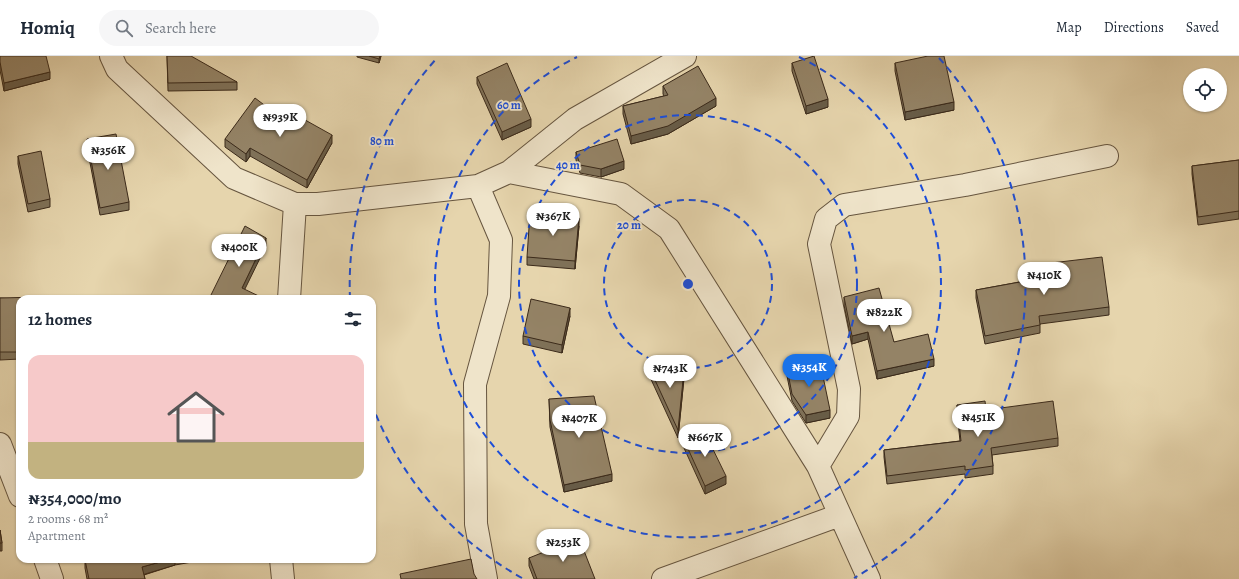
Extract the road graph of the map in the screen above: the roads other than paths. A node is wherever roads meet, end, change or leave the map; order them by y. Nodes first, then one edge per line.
1 (111, 56) edge
2 (685, 56) edge
3 (1107, 156) dead end
4 (509, 172) junction
5 (478, 186) junction
6 (295, 204) junction
7 (289, 295) edge
8 (0, 444) edge
9 (818, 466) junction
10 (16, 486) edge
11 (840, 515) junction
12 (46, 563) edge
13 (281, 563) edge
14 (52, 579) edge
15 (283, 579) edge
16 (486, 579) edge
17 (663, 579) edge
18 (869, 579) edge

1 - 6 street
2 - 4 street
3 - 9 street
4 - 5 street
4 - 9 street
5 - 6 street
5 - 16 street
6 - 7 street
8 - 10 street
9 - 11 street
11 - 17 street
11 - 18 street
12 - 14 street
13 - 15 street

